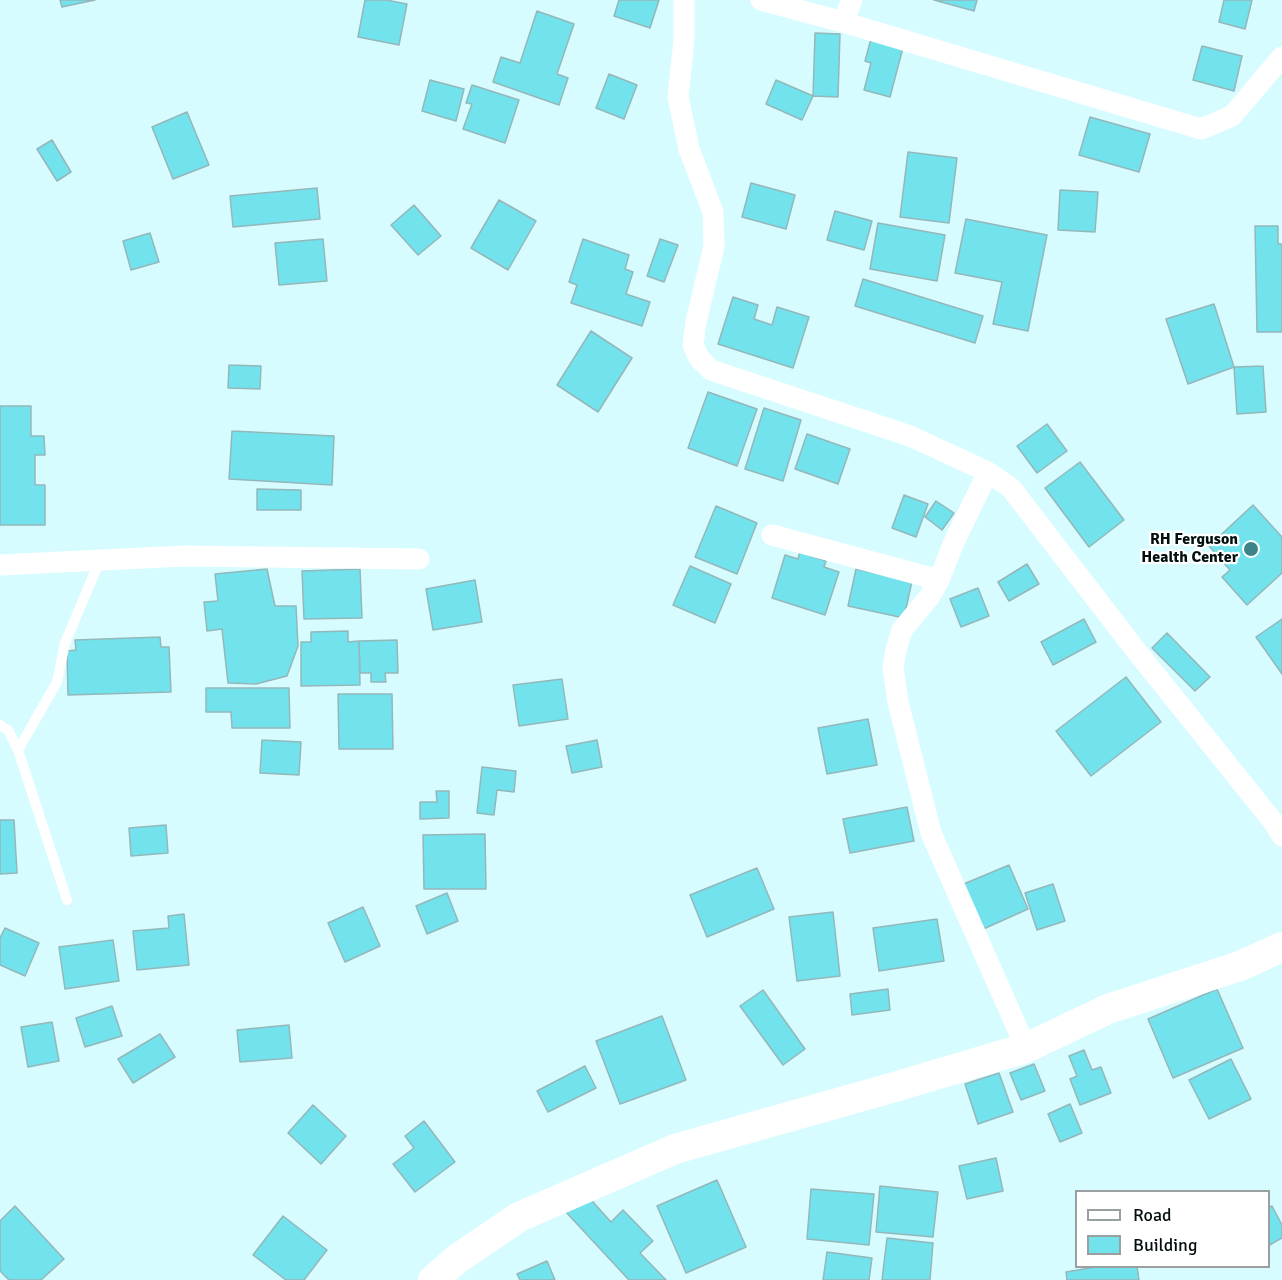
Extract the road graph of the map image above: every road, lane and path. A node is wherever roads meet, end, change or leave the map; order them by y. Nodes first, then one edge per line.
1 (684, 0) edge
2 (761, 0) edge
3 (852, 0) edge
4 (843, 22) junction
5 (1282, 57) edge
6 (988, 472) junction
7 (772, 535) dead end
8 (419, 559) dead end
9 (99, 560) junction
10 (0, 565) edge
11 (939, 580) junction
12 (0, 725) edge
13 (18, 750) junction
14 (1282, 836) edge
15 (67, 900) dead end
16 (1282, 947) edge
17 (1026, 1048) junction
18 (433, 1280) edge

1 - 6 street
2 - 4 street
3 - 4 street
4 - 5 street
6 - 11 street
6 - 14 street
7 - 11 street
8 - 9 street
9 - 10 street
9 - 13 lane
11 - 17 street
12 - 13 lane
13 - 15 lane
16 - 17 main road
17 - 18 main road

